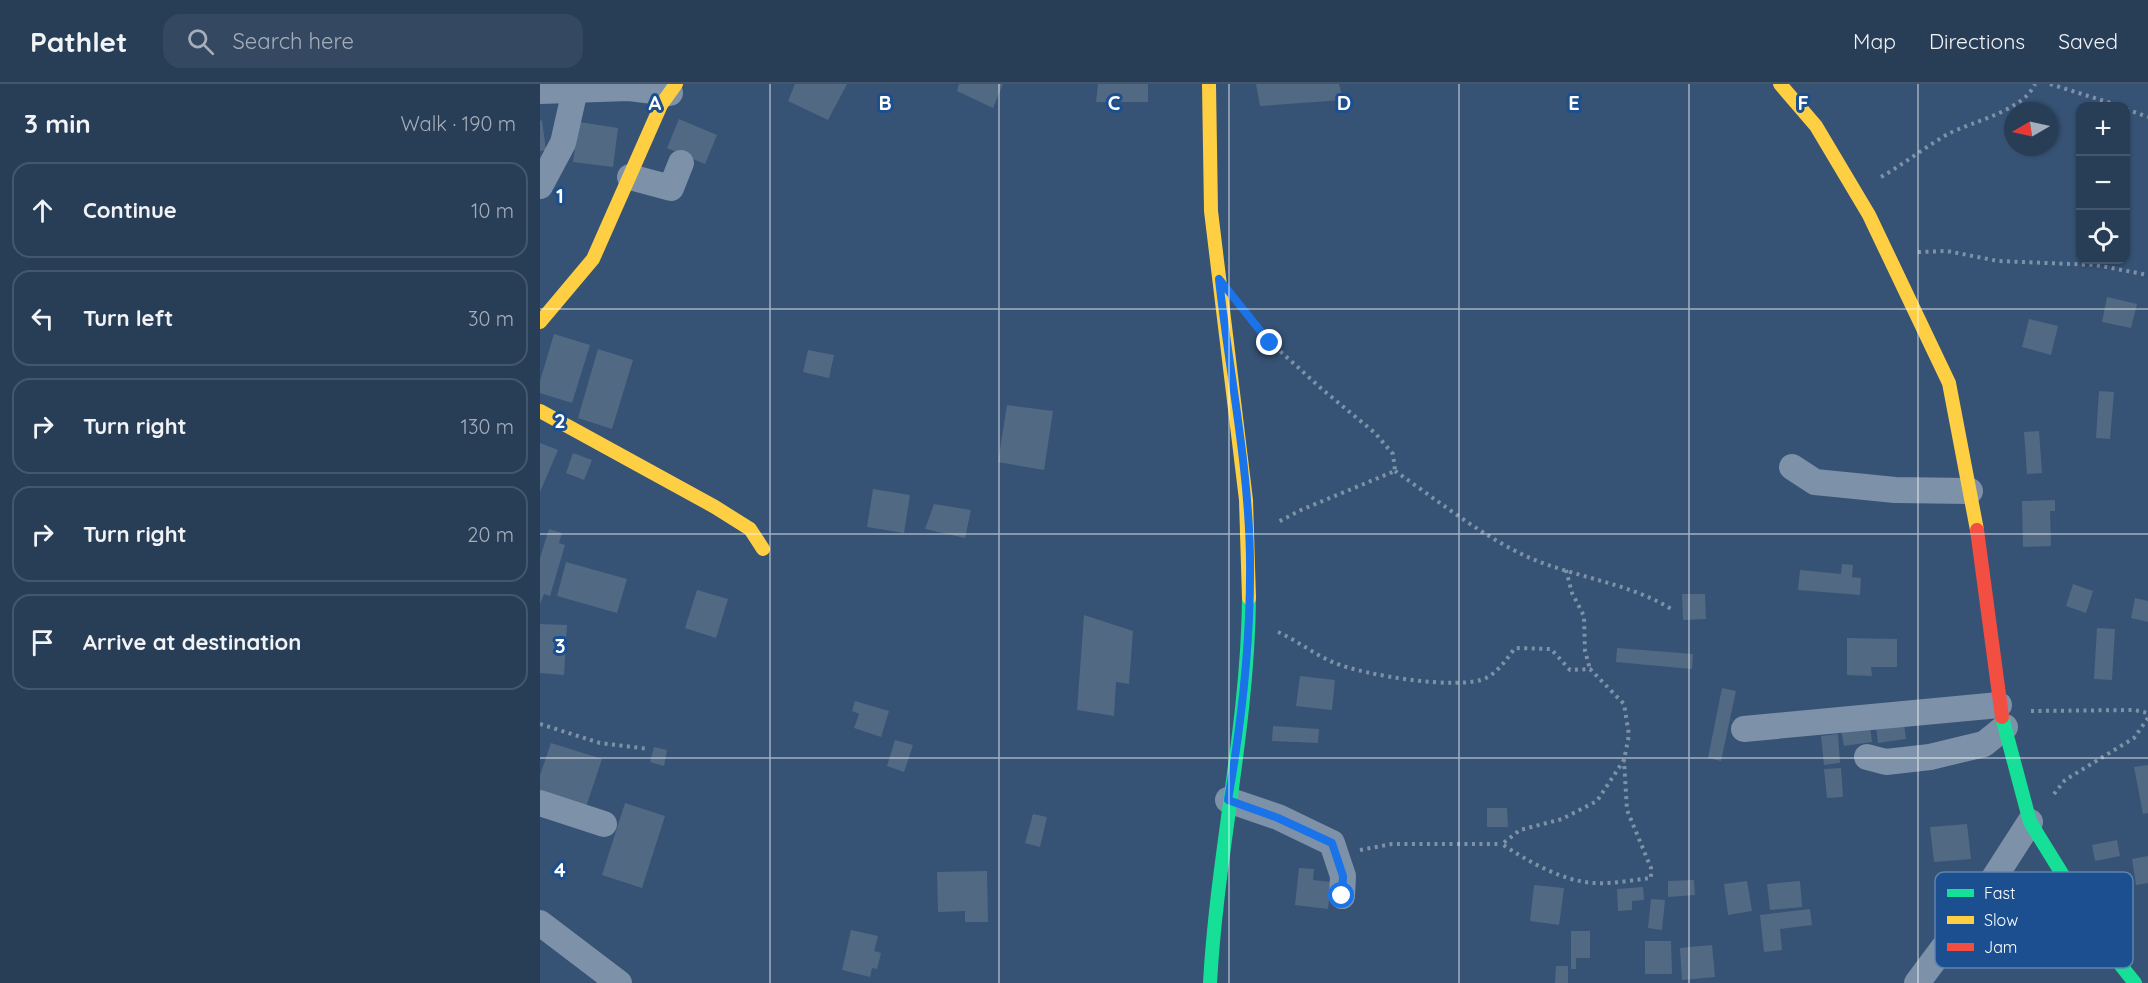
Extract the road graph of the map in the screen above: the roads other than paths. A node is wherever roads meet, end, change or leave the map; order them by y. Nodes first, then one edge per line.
1 (1209, 84) edge
2 (1780, 84) edge
3 (673, 88) edge
4 (575, 90) junction
5 (540, 91) edge
6 (681, 163) dead end
7 (630, 177) junction
8 (540, 186) edge
9 (540, 322) edge
10 (540, 411) edge
11 (1792, 467) dead end
12 (1970, 491) junction
13 (763, 549) dead end
14 (2001, 715) junction
15 (1744, 729) dead end
16 (1867, 757) dead end
17 (1228, 800) junction
18 (540, 803) edge
19 (2030, 822) junction
20 (604, 824) dead end
21 (1998, 872) edge
22 (2061, 872) edge
23 (1342, 896) dead end
24 (540, 923) edge
25 (1935, 959) edge
26 (2122, 968) edge
27 (619, 983) edge
28 (1210, 983) edge
29 (1917, 983) edge
30 (2135, 983) edge

1 - 17 street
2 - 12 street
3 - 4 street
3 - 7 street
4 - 5 street
4 - 8 street
6 - 7 street
7 - 9 street
10 - 13 street
11 - 12 street
12 - 14 street
14 - 15 street
14 - 16 street
14 - 19 street
17 - 23 street
17 - 28 street
18 - 20 street
19 - 21 street
19 - 22 street
24 - 27 street
25 - 29 street
26 - 30 street

